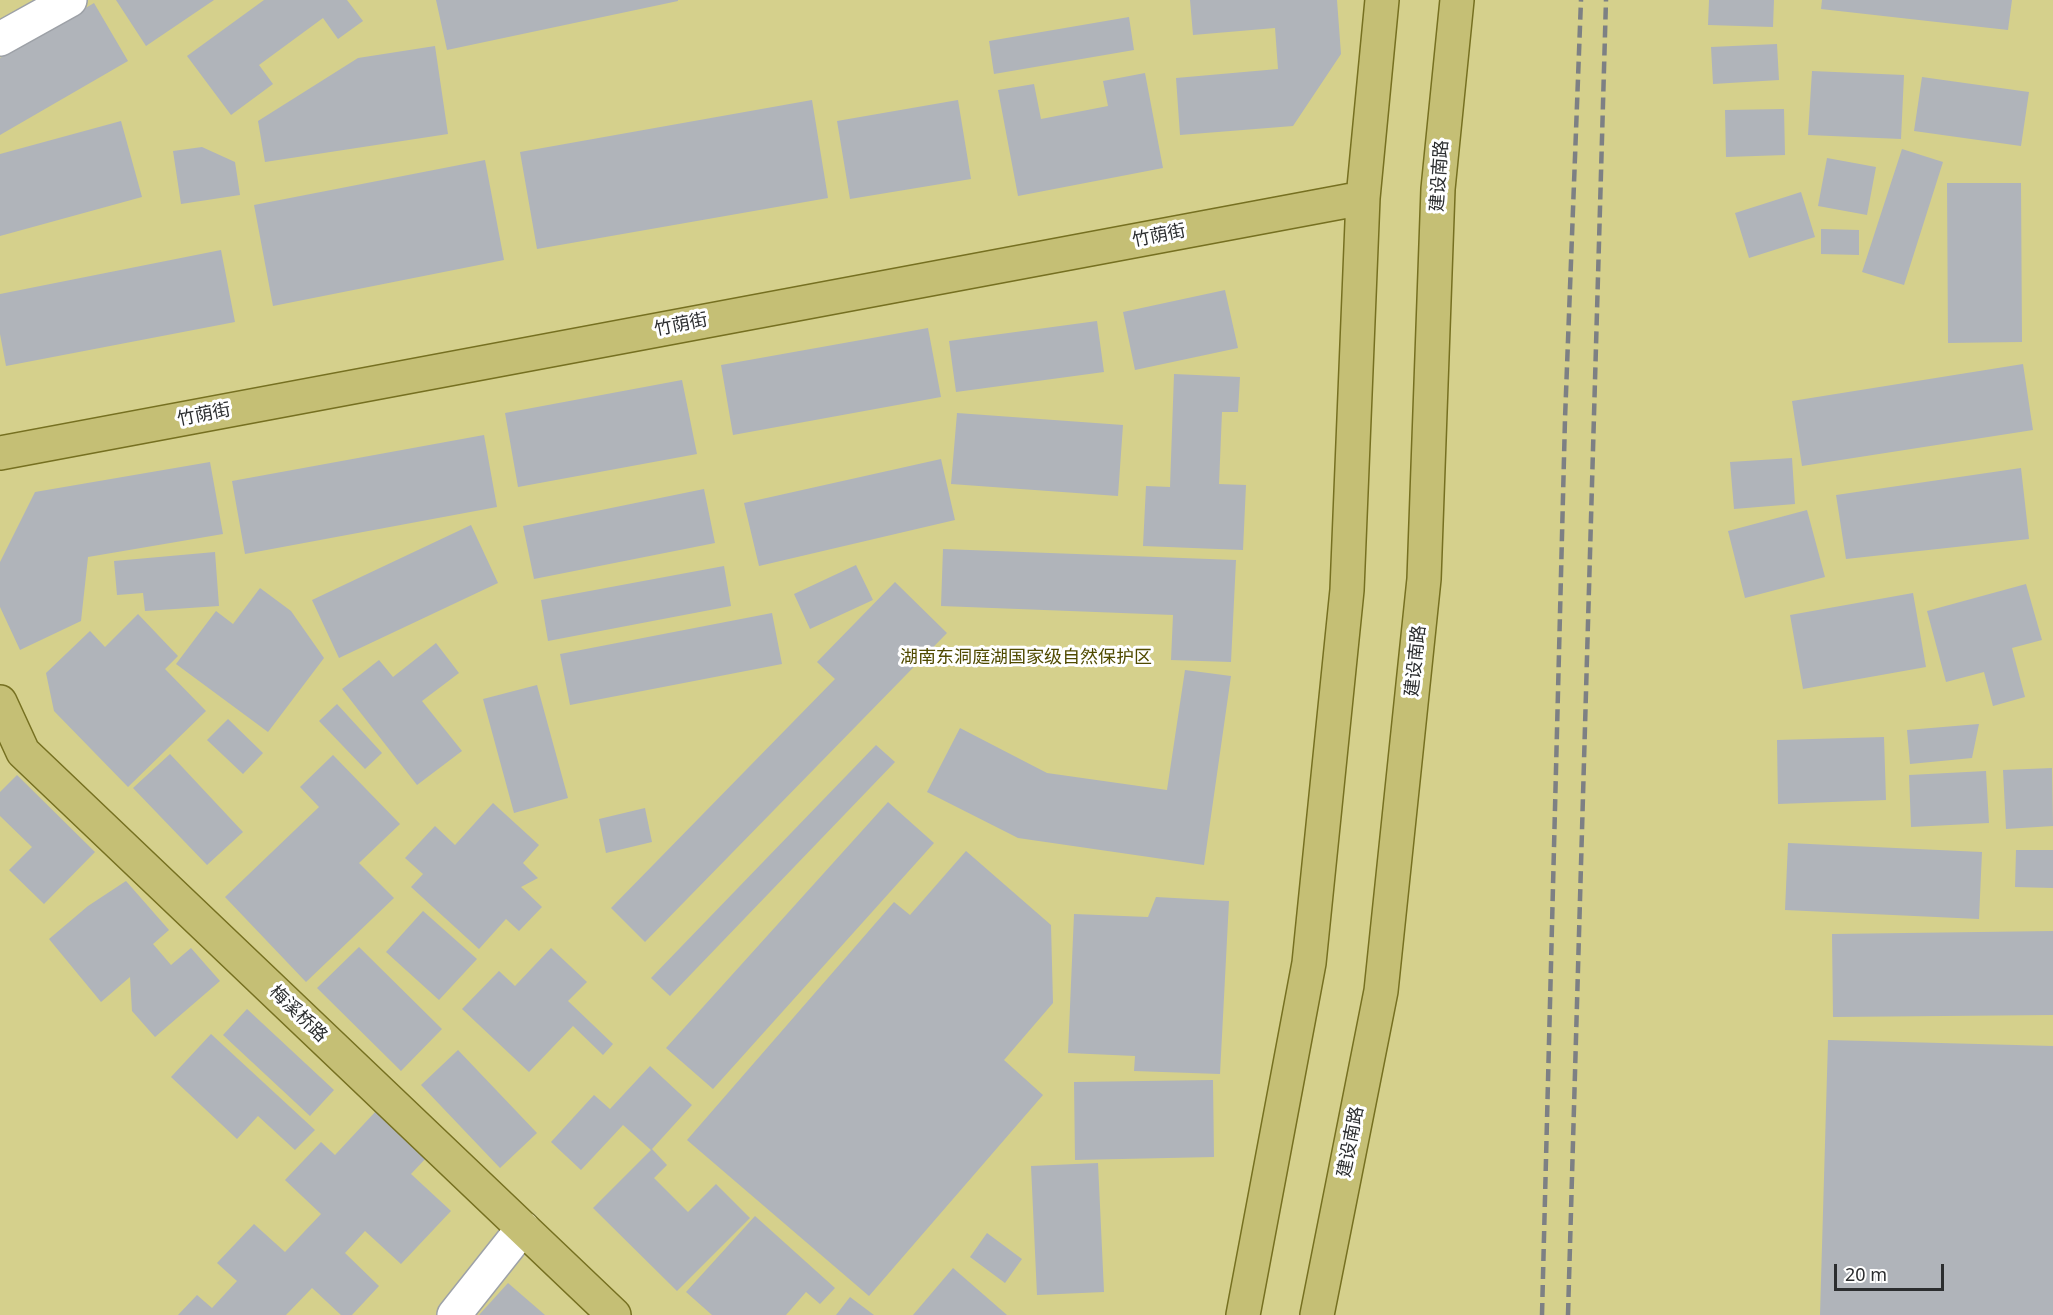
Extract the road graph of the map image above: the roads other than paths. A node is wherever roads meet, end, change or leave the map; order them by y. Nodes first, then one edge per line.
1 (70, 0) edge
2 (1382, 0) edge
3 (1457, 0) edge
4 (0, 39) edge
5 (1363, 198) junction
6 (0, 453) edge
7 (4, 723) edge
8 (523, 1228) junction
9 (454, 1315) edge
10 (614, 1315) edge
11 (1242, 1315) edge
12 (1317, 1315) edge

1 - 4 street
2 - 5 main road
3 - 12 main road, 建设南路
5 - 6 main road, 竹荫街
5 - 11 main road
7 - 8 main road, 梅溪桥路
8 - 9 street
8 - 10 main road, 梅溪桥路

